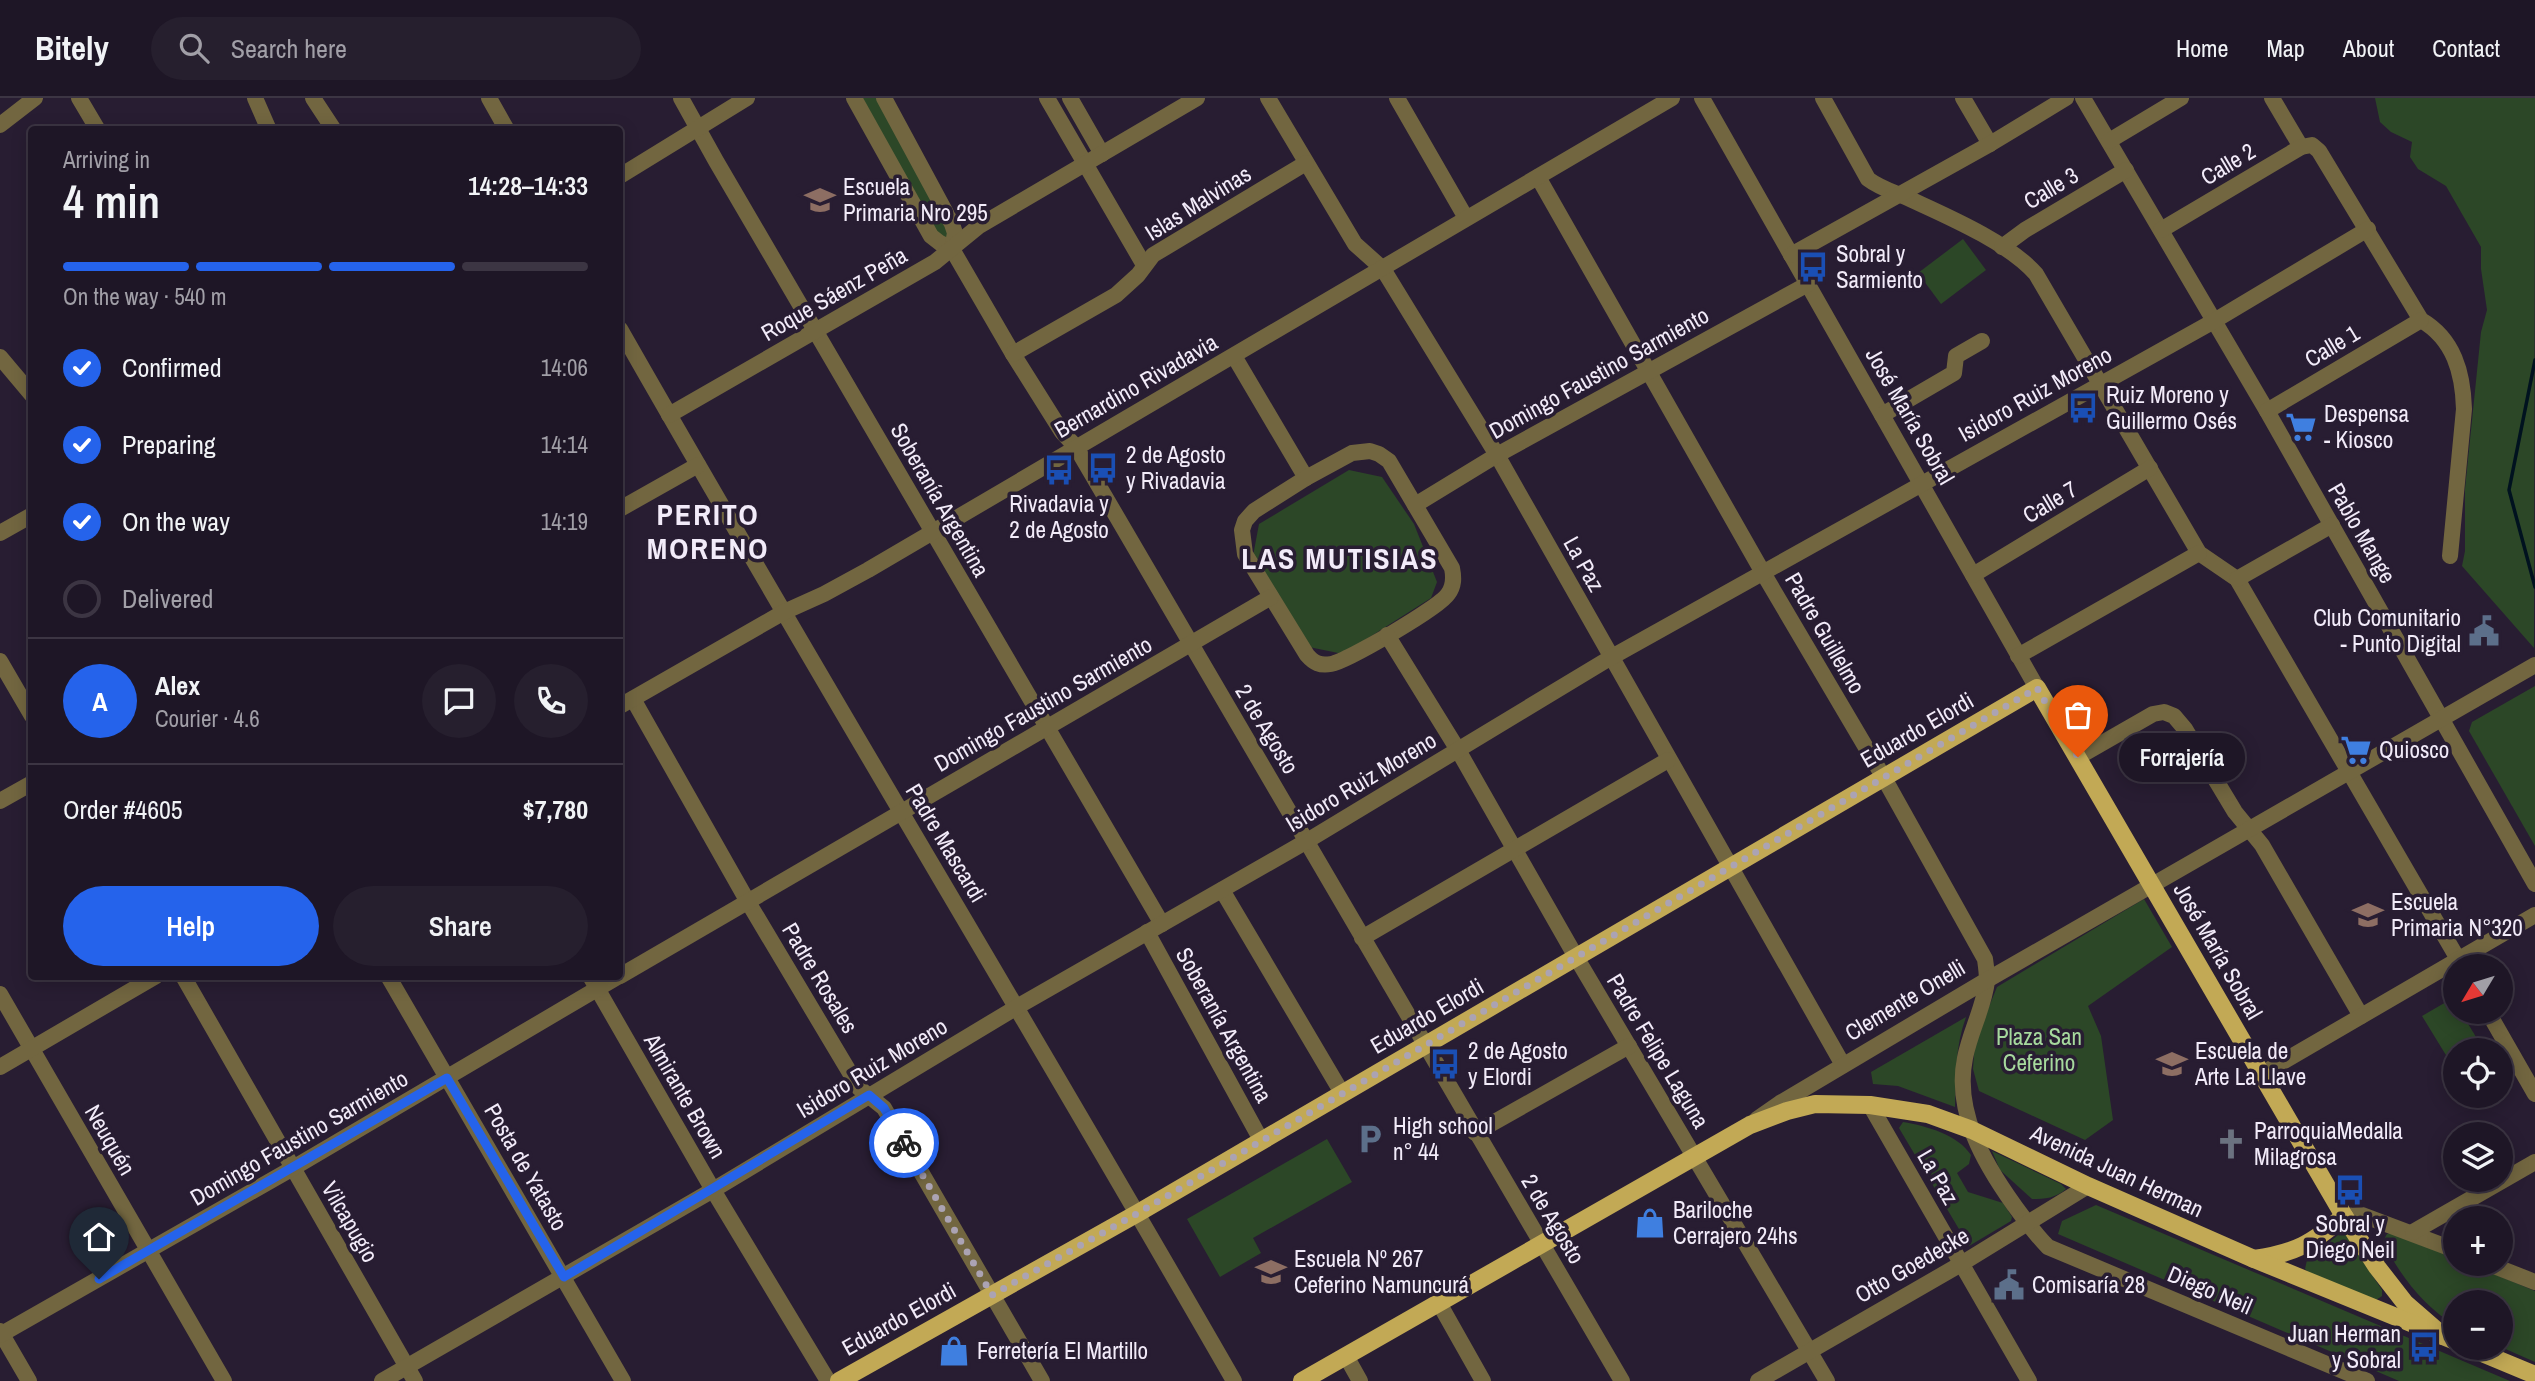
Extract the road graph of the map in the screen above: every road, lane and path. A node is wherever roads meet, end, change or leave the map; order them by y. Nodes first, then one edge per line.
1 (35, 98) edge
2 (79, 98) edge
3 (255, 98) edge
4 (313, 98) edge
5 (489, 98) edge
6 (681, 98) edge
7 (747, 98) edge
8 (854, 98) edge
9 (884, 98) edge
10 (1047, 98) edge
11 (1070, 98) edge
12 (1197, 98) edge
13 (1268, 98) edge
14 (1397, 98) edge
15 (1672, 98) edge
16 (1702, 98) edge
17 (1823, 98) edge
18 (1963, 98) edge
19 (2066, 98) edge
20 (2083, 98) edge
21 (2181, 98) edge
22 (2272, 98) edge
23 (1646, 104) edge
24 (0, 125) edge
25 (96, 126) edge
26 (267, 126) edge
27 (331, 126) edge
28 (505, 126) edge
29 (698, 129) junction
30 (2109, 141) junction
31 (1990, 144) junction
32 (2301, 146) junction
33 (1102, 154) junction
34 (1306, 163) junction
35 (1084, 164) junction
36 (2126, 170) junction
37 (623, 174) edge
38 (1538, 177) junction
39 (1900, 194) junction
40 (1466, 218) junction
41 (2368, 229) junction
42 (2161, 230) junction
43 (2002, 247) junction
44 (952, 249) junction
45 (1791, 255) junction
46 (1144, 265) junction
47 (1383, 269) junction
48 (1808, 284) junction
49 (2421, 320) junction
50 (2214, 321) junction
51 (815, 331) junction
52 (623, 334) edge
53 (1982, 341) dead end
54 (1013, 355) junction
55 (1234, 356) junction
56 (0, 357) edge
57 (1649, 370) junction
58 (2102, 384) junction
59 (28, 391) edge
60 (2267, 411) junction
61 (669, 415) junction
62 (1882, 415) junction
63 (1076, 447) junction
64 (1497, 455) junction
65 (698, 465) junction
66 (2150, 468) junction
67 (1307, 478) junction
68 (1921, 484) junction
69 (1415, 505) junction
70 (623, 507) edge
71 (28, 517) edge
72 (2332, 525) junction
73 (932, 531) junction
74 (0, 533) edge
75 (2199, 553) junction
76 (2450, 556) dead end
77 (1762, 571) junction
78 (1973, 575) junction
79 (2237, 579) junction
80 (1271, 597) junction
81 (784, 611) junction
82 (1387, 635) junction
83 (1190, 645) junction
84 (2018, 656) junction
85 (1610, 658) junction
86 (0, 661) edge
87 (2535, 665) edge
88 (2037, 688) junction
89 (626, 703) edge
90 (28, 709) edge
91 (2442, 719) junction
92 (1048, 728) junction
93 (1458, 750) junction
94 (2078, 757) junction
95 (1668, 760) junction
96 (2350, 771) junction
97 (1884, 778) junction
98 (28, 785) edge
99 (0, 801) edge
100 (901, 813) junction
101 (2250, 830) junction
102 (1307, 841) junction
103 (1514, 850) junction
104 (1730, 868) junction
105 (2535, 884) edge
106 (2151, 885) junction
107 (1222, 890) junction
108 (748, 902) junction
109 (2535, 915) edge
110 (1162, 924) junction
111 (1147, 932) junction
112 (1362, 938) junction
113 (2455, 954) edge
114 (2474, 954) edge
115 (1576, 957) junction
116 (2443, 972) edge
117 (623, 974) edge
118 (149, 980) edge
119 (185, 980) edge
120 (390, 980) edge
121 (1987, 980) junction
122 (593, 983) edge
123 (0, 993) edge
124 (1017, 1007) junction
125 (2361, 1016) junction
126 (2495, 1024) edge
127 (1426, 1045) junction
128 (1629, 1046) junction
129 (32, 1049) junction
130 (1843, 1065) junction
131 (0, 1067) edge
132 (2260, 1074) junction
133 (447, 1078) junction
134 (1342, 1093) junction
135 (2535, 1094) edge
136 (869, 1095) junction
137 (1870, 1105) junction
138 (1749, 1125) junction
139 (1972, 1130) junction
140 (1475, 1133) junction
141 (1261, 1140) junction
142 (1694, 1156) junction
143 (2535, 1161) edge
144 (293, 1168) junction
145 (2088, 1186) junction
146 (713, 1190) junction
147 (1138, 1213) junction
148 (2344, 1216) junction
149 (2027, 1222) junction
150 (2413, 1232) junction
151 (1541, 1244) junction
152 (2443, 1245) edge
153 (148, 1251) junction
154 (2254, 1259) junction
155 (1961, 1264) junction
156 (2513, 1273) edge
157 (564, 1277) junction
158 (2535, 1282) edge
159 (992, 1295) junction
160 (1439, 1303) junction
161 (1, 1333) edge
162 (2443, 1334) edge
163 (2443, 1337) edge
164 (1810, 1351) junction
165 (1346, 1356) junction
166 (2499, 1360) edge
167 (410, 1374) edge
168 (2535, 1375) edge
169 (29, 1381) edge
170 (223, 1381) edge
171 (382, 1381) edge
172 (623, 1381) edge
173 (828, 1381) edge
174 (839, 1381) edge
175 (1042, 1381) edge
176 (1234, 1381) edge
177 (1302, 1381) edge
178 (1360, 1381) edge
179 (1483, 1381) edge
180 (1622, 1381) edge
181 (1758, 1381) edge
182 (1827, 1381) edge
183 (2029, 1381) edge
184 (2367, 1381) edge

1 - 24 street
2 - 25 street
3 - 26 street
4 - 27 street
5 - 28 street
6 - 29 street, Soberanía Argentina
7 - 29 street
8 - 44 street, 2 de Agosto
9 - 44 street, 2 de Agosto
10 - 35 street
11 - 33 street
12 - 33 street, Roque Sáenz Peña
13 - 34 street, La Paz
14 - 40 street
15 - 23 street, Bernardino Rivadavia
16 - 45 street, José María Sobral
17 - 39 street
18 - 31 street
19 - 31 street
20 - 30 street, Pablo Mange
21 - 30 street
22 - 32 street
23 - 38 street, Bernardino Rivadavia
29 - 37 street
29 - 51 street, Soberanía Argentina
30 - 36 street, Pablo Mange
31 - 39 street
32 - 41 street
32 - 42 street, Calle 2
33 - 35 street, Roque Sáenz Peña
34 - 46 street, Islas Malvinas
34 - 47 street, La Paz
35 - 44 street, Roque Sáenz Peña
35 - 46 street
36 - 42 street, Pablo Mange
36 - 43 street, Calle 3
38 - 40 street, Bernardino Rivadavia
38 - 57 street, Padre Guillelmo
39 - 43 street
39 - 45 street
40 - 47 street, Bernardino Rivadavia
41 - 49 street
41 - 50 street, Isidoro Ruiz Moreno
42 - 50 street, Pablo Mange
43 - 58 street
44 - 51 street, Roque Sáenz Peña
44 - 54 street, 2 de Agosto
45 - 48 street, José María Sobral
46 - 54 street, Islas Malvinas
47 - 55 street, Bernardino Rivadavia
47 - 64 street, La Paz
48 - 57 street, Domingo Faustino Sarmiento
48 - 62 street, José María Sobral
49 - 60 street, Calle 1
49 - 76 street
50 - 58 street, Isidoro Ruiz Moreno
50 - 60 street, Pablo Mange
51 - 61 street, Roque Sáenz Peña
51 - 73 street, Soberanía Argentina
52 - 61 street, Padre Mascardi
53 - 62 street
54 - 63 street, 2 de Agosto
55 - 63 street, Bernardino Rivadavia
55 - 67 street
56 - 59 street
57 - 64 street, Domingo Faustino Sarmiento
57 - 77 street, Padre Guillelmo
58 - 66 street
58 - 68 street, Isidoro Ruiz Moreno
60 - 72 street, Pablo Mange
61 - 65 street, Padre Mascardi
62 - 68 street, José María Sobral
63 - 73 street, Bernardino Rivadavia
63 - 83 street, 2 de Agosto
64 - 69 street, Domingo Faustino Sarmiento
64 - 85 street, La Paz
65 - 70 street
65 - 81 street, Padre Mascardi
66 - 75 street
66 - 78 street, Calle 7
67 - 69 street
67 - 80 street
68 - 77 street, Isidoro Ruiz Moreno
68 - 78 street, José María Sobral
69 - 82 street
71 - 74 street
72 - 79 street
72 - 91 street, Pablo Mange
73 - 81 street, Bernardino Rivadavia
73 - 92 street, Soberanía Argentina
75 - 79 street
75 - 84 street
77 - 85 street, Isidoro Ruiz Moreno
77 - 97 street, Padre Guillelmo
78 - 84 street, José María Sobral
79 - 96 street
80 - 82 street
80 - 83 street, Domingo Faustino Sarmiento
81 - 89 street, Bernardino Rivadavia
81 - 100 street, Padre Mascardi
82 - 93 street, Padre Felipe Laguna
83 - 92 street, Domingo Faustino Sarmiento
83 - 102 street, 2 de Agosto
84 - 88 street, José María Sobral
85 - 93 street, Isidoro Ruiz Moreno
85 - 95 street, La Paz
86 - 90 street
87 - 91 street, Clemente Onelli
88 - 94 main road, José María Sobral
88 - 97 main road, Eduardo Elordi
89 - 108 street, Padre Rosales
91 - 96 street, Clemente Onelli
91 - 105 street, Pablo Mange
92 - 100 street, Domingo Faustino Sarmiento
92 - 110 street, Soberanía Argentina
93 - 102 street, Isidoro Ruiz Moreno
93 - 103 street, Padre Felipe Laguna
94 - 101 street
94 - 106 main road, José María Sobral
95 - 103 street
95 - 104 street, La Paz
96 - 101 street, Clemente Onelli
96 - 113 street
97 - 104 main road, Eduardo Elordi
97 - 121 street, Padre Guillelmo
98 - 99 street
100 - 108 street, Domingo Faustino Sarmiento
100 - 124 street, Padre Mascardi
101 - 106 street, Clemente Onelli
101 - 125 street
102 - 107 street, Isidoro Ruiz Moreno
102 - 112 street, 2 de Agosto
103 - 112 street
103 - 115 street, Padre Felipe Laguna
104 - 115 main road, Eduardo Elordi
104 - 130 street, La Paz
106 - 121 street, Clemente Onelli
106 - 132 main road, José María Sobral
107 - 110 street, Isidoro Ruiz Moreno
107 - 134 street
108 - 117 street, Domingo Faustino Sarmiento
108 - 136 street, Padre Rosales
109 - 114 street
110 - 111 street, Isidoro Ruiz Moreno
111 - 124 street, Isidoro Ruiz Moreno
111 - 141 street, Soberanía Argentina
112 - 127 street, 2 de Agosto
115 - 127 main road, Eduardo Elordi
115 - 128 street, Padre Felipe Laguna
116 - 125 street
118 - 129 street
119 - 144 street, Vilcapugio
120 - 133 street, Posta de Yatasto
121 - 130 street, Clemente Onelli
121 - 139 street
122 - 133 street, Domingo Faustino Sarmiento
122 - 146 street, Almirante Brown
123 - 129 street, Neuquén
124 - 136 street, Isidoro Ruiz Moreno
124 - 147 street, Padre Mascardi
125 - 132 street
126 - 135 street
127 - 134 main road, Eduardo Elordi
127 - 140 street, 2 de Agosto
128 - 140 street
128 - 142 street, Padre Felipe Laguna
129 - 131 street
129 - 153 street, Neuquén
130 - 138 street, Clemente Onelli
132 - 148 main road, José María Sobral
133 - 144 street, Domingo Faustino Sarmiento
133 - 157 street, Posta de Yatasto
134 - 141 main road, Eduardo Elordi
136 - 146 street, Isidoro Ruiz Moreno
136 - 159 street, Padre Rosales
137 - 138 main road, Avenida Juan Herman
137 - 139 main road, Avenida Juan Herman
137 - 155 street, La Paz
138 - 142 main road, Clemente Onelli
139 - 145 main road, Avenida Juan Herman
139 - 149 street, Diego Neil
140 - 151 street, 2 de Agosto
141 - 147 main road, Eduardo Elordi
142 - 151 main road, Clemente Onelli
142 - 164 street, Padre Felipe Laguna
143 - 150 street
144 - 153 street, Domingo Faustino Sarmiento
144 - 167 street, Vilcapugio
145 - 149 street, Otto Goedecke
145 - 154 main road, Avenida Juan Herman
146 - 157 street, Isidoro Ruiz Moreno
146 - 173 street, Almirante Brown
147 - 159 main road, Eduardo Elordi
147 - 176 street, Padre Mascardi
148 - 150 street
148 - 154 main road
148 - 162 main road, José María Sobral
149 - 155 street, Otto Goedecke
149 - 184 street, Diego Neil
150 - 152 street
151 - 160 main road, Clemente Onelli
151 - 180 street, 2 de Agosto
153 - 161 street, Domingo Faustino Sarmiento
153 - 170 street, Neuquén
154 - 163 main road, Avenida Juan Herman
155 - 164 street, Otto Goedecke
155 - 183 street, La Paz
156 - 158 street
157 - 167 street, Isidoro Ruiz Moreno
157 - 172 street, Posta de Yatasto
159 - 174 main road, Eduardo Elordi
159 - 175 street, Padre Rosales
160 - 165 main road, Clemente Onelli
160 - 179 street
161 - 169 street
164 - 181 street, Otto Goedecke
164 - 182 street, Padre Felipe Laguna
165 - 177 main road, Clemente Onelli
165 - 178 street
166 - 168 main road
167 - 171 street, Isidoro Ruiz Moreno

